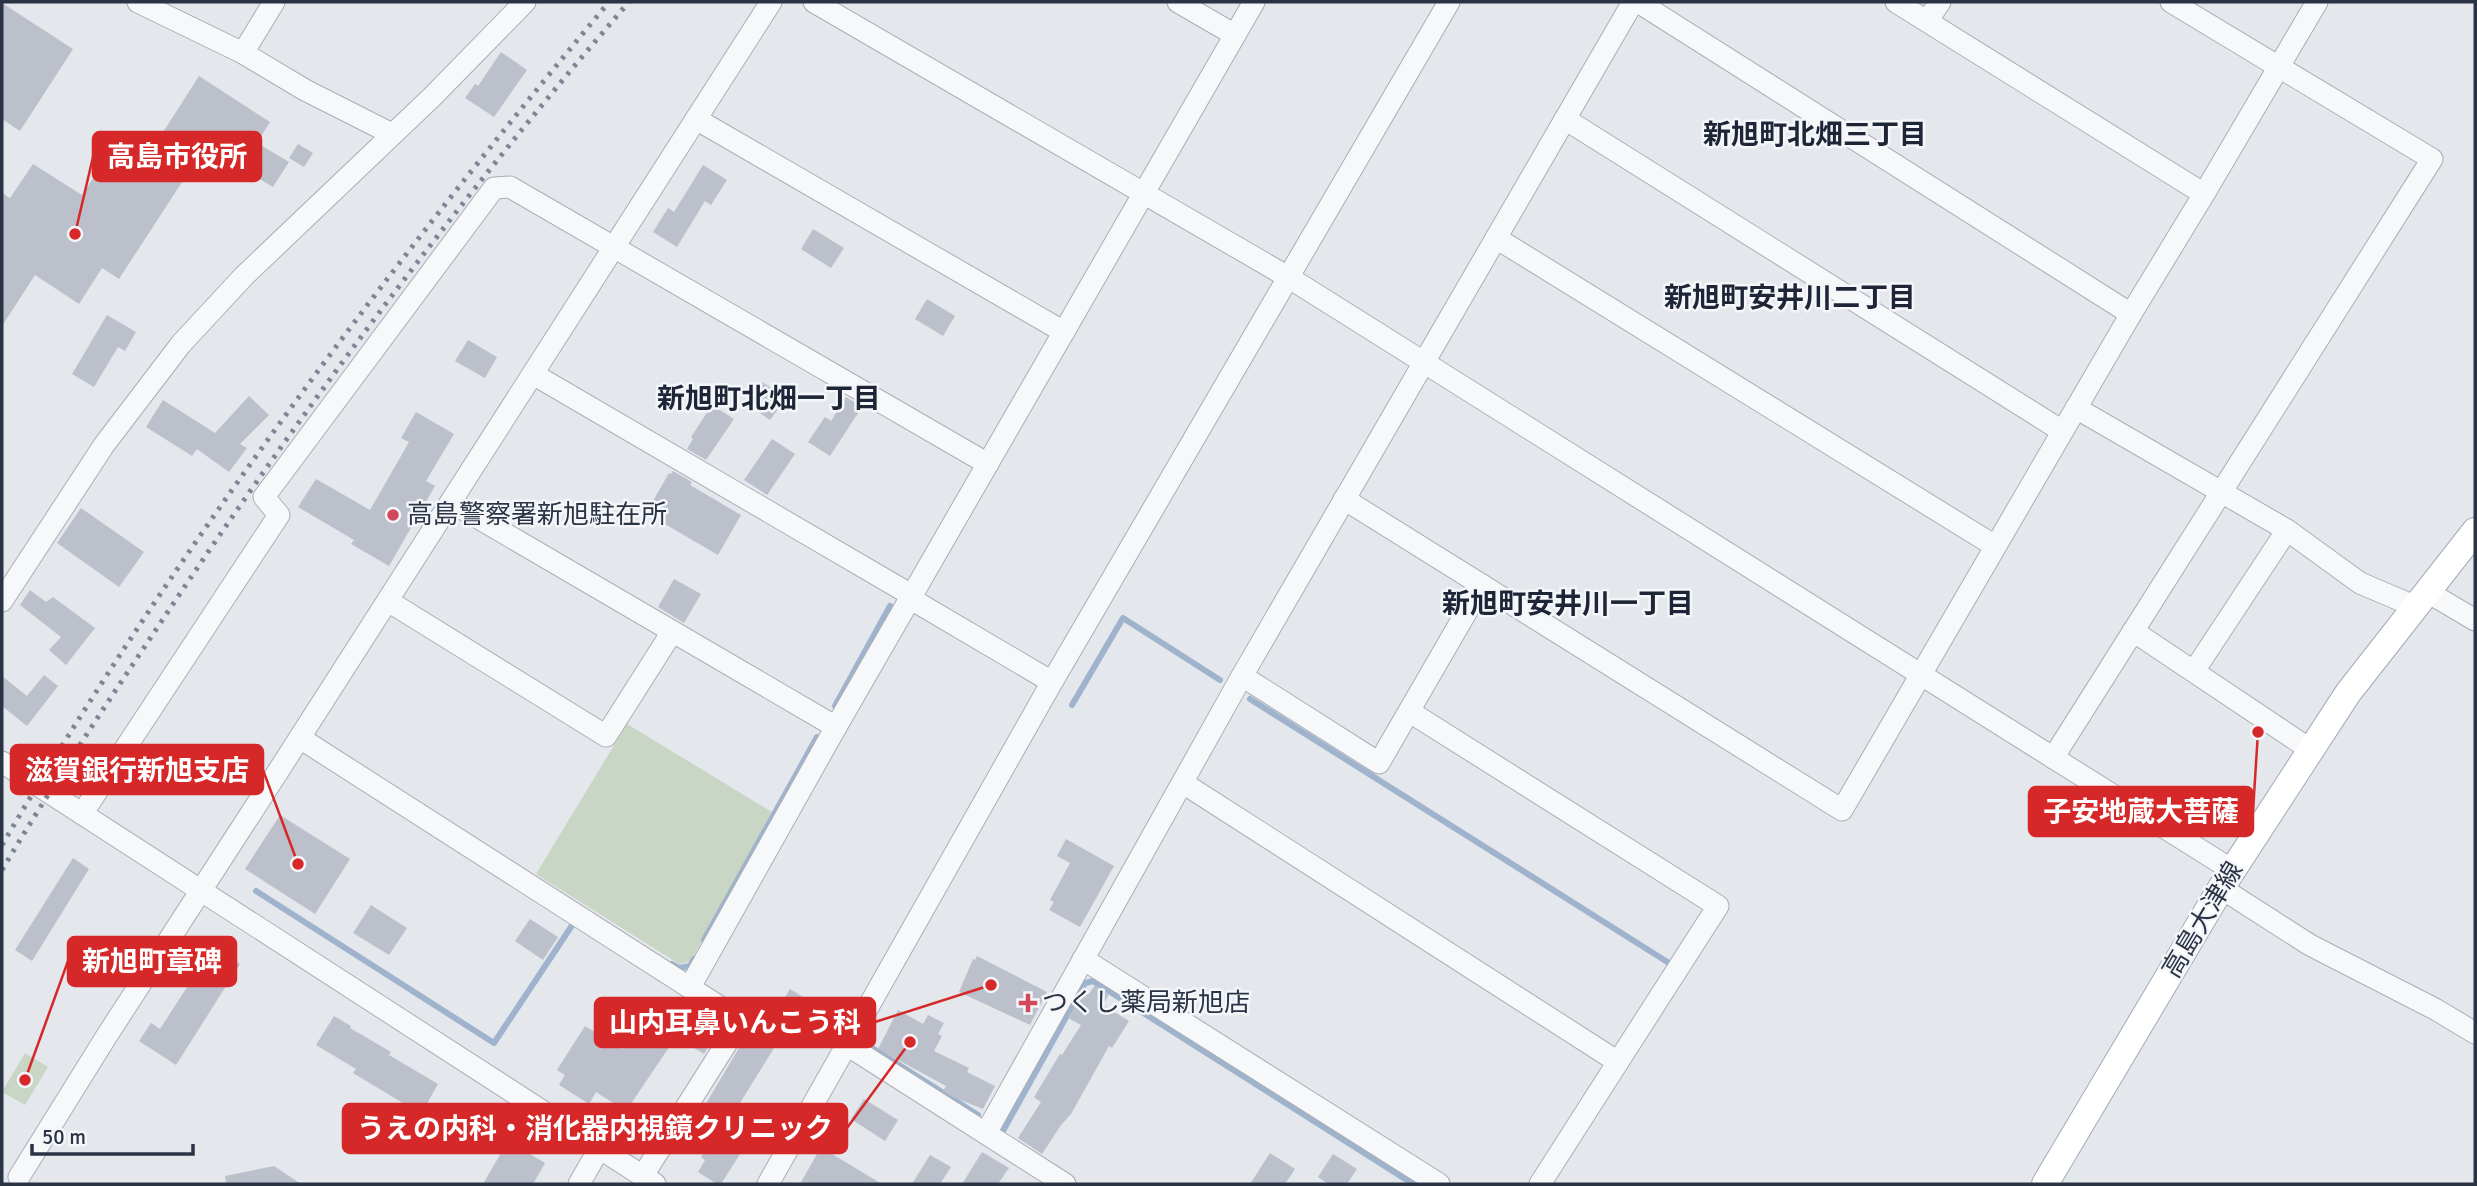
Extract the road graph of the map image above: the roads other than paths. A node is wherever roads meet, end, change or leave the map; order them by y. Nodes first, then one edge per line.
1 (138, 2) edge
2 (274, 2) edge
3 (524, 2) edge
4 (771, 2) edge
5 (814, 2) edge
6 (1178, 2) edge
7 (1254, 2) edge
8 (1449, 2) edge
9 (1635, 2) edge
10 (1896, 2) edge
11 (1940, 2) edge
12 (2171, 2) edge
13 (2317, 2) edge
14 (1927, 22) junction
15 (1235, 35) junction
16 (243, 53) junction
17 (2280, 66) junction
18 (696, 119) junction
19 (1565, 119) junction
20 (392, 134) junction
21 (1145, 194) junction
22 (2204, 194) junction
23 (1496, 238) junction
24 (614, 246) junction
25 (1288, 277) junction
26 (2131, 314) junction
27 (1064, 332) junction
28 (1424, 362) junction
29 (533, 374) junction
30 (2076, 408) junction
31 (2063, 431) junction
32 (988, 464) junction
33 (2222, 491) junction
34 (1344, 499) junction
35 (451, 502) junction
36 (2287, 530) junction
37 (2475, 531) edge
38 (1995, 546) junction
39 (1482, 586) junction
40 (912, 597) junction
41 (2420, 599) junction
42 (2, 601) edge
43 (388, 601) junction
44 (2475, 620) edge
45 (2133, 631) junction
46 (672, 632) junction
47 (2194, 671) junction
48 (1920, 674) junction
49 (1242, 676) junction
50 (1052, 682) junction
51 (1410, 712) junction
52 (836, 727) junction
53 (300, 738) junction
54 (2311, 750) junction
55 (2053, 758) junction
56 (2, 762) edge
57 (1183, 783) junction
58 (82, 814) junction
59 (2227, 879) junction
60 (201, 891) junction
61 (1083, 959) junction
62 (690, 987) junction
63 (2475, 1033) edge
64 (847, 1045) junction
65 (1618, 1062) junction
66 (986, 1133) junction
67 (599, 1149) junction
68 (17, 1180) edge
69 (648, 1180) edge
70 (579, 1184) edge
71 (768, 1184) edge
72 (1065, 1184) edge
73 (1439, 1184) edge
74 (1540, 1184) edge
75 (2045, 1184) edge

1 - 16 street
2 - 16 street
3 - 20 street
4 - 18 street
5 - 21 street
6 - 15 street
7 - 15 street
8 - 25 street
9 - 19 street
9 - 26 street
10 - 14 street
11 - 14 street
12 - 17 street
13 - 17 street
14 - 22 street
15 - 21 street
16 - 20 street
17 - 22 street
17 - 33 street
18 - 24 street
18 - 27 street
19 - 23 street
19 - 31 street
20 - 42 street
21 - 25 street
21 - 27 street
22 - 26 street
23 - 28 street
23 - 38 street
24 - 29 street
24 - 32 street
24 - 58 street
25 - 28 street
25 - 50 street
26 - 30 street
27 - 32 street
28 - 34 street
28 - 48 street
29 - 35 street
29 - 40 street
30 - 31 street
30 - 33 street
31 - 38 street
32 - 40 street
33 - 36 street
33 - 45 street
34 - 39 street
34 - 49 street
35 - 43 street
35 - 46 street
36 - 41 street
36 - 47 street
37 - 41 main road, 高島大津線
38 - 48 street
39 - 48 street
39 - 51 street
40 - 50 street
40 - 52 street
41 - 44 street
41 - 54 main road, 高島大津線
43 - 46 street
43 - 53 street
45 - 47 street
45 - 55 street
46 - 52 street
47 - 54 street
48 - 55 street
49 - 51 street
49 - 57 street
50 - 64 street
51 - 65 street
52 - 62 street
53 - 60 street
53 - 62 street
54 - 59 main road, 高島大津線
55 - 59 street
56 - 58 street
57 - 61 street
57 - 65 street
58 - 60 street
59 - 63 street
59 - 75 main road, 高島大津線
60 - 67 street
60 - 68 street
61 - 66 street
61 - 73 street
62 - 69 street
64 - 66 street
64 - 71 street
65 - 74 street
66 - 72 street
67 - 69 street
67 - 70 street

